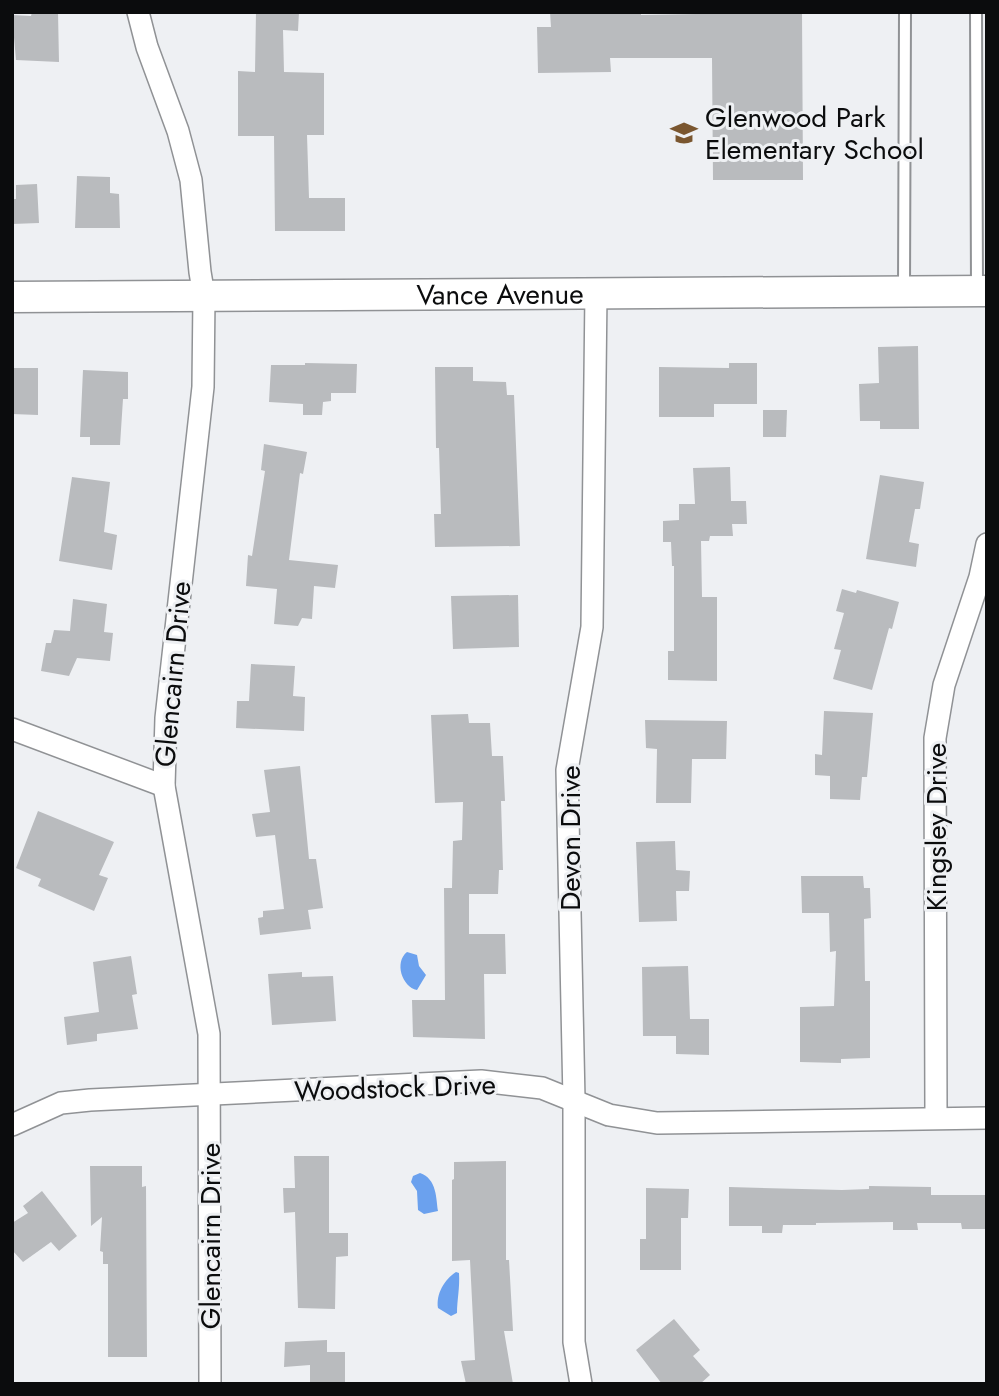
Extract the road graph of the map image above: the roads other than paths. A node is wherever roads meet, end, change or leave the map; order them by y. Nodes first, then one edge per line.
1 (138, 12) edge
2 (905, 12) edge
3 (976, 12) edge
4 (904, 291) junction
5 (982, 291) edge
6 (596, 293) junction
7 (205, 296) junction
8 (12, 298) edge
9 (987, 544) edge
10 (12, 729) edge
11 (164, 786) junction
12 (211, 1096) junction
13 (574, 1100) junction
14 (936, 1118) junction
15 (987, 1118) edge
16 (12, 1125) edge
17 (210, 1384) edge
18 (581, 1384) edge

1 - 7 street, Glencairn Drive
2 - 4 lane
3 - 5 lane
4 - 5 street, Vance Avenue
4 - 6 street, Vance Avenue
6 - 7 street, Vance Avenue
6 - 13 street, Devon Drive
7 - 8 street, Vance Avenue
7 - 11 street, Glencairn Drive
9 - 14 street, Kingsley Drive
10 - 11 street
11 - 12 street, Glencairn Drive
12 - 13 street, Woodstock Drive
12 - 16 street, Woodstock Drive
12 - 17 street, Glencairn Drive
13 - 14 street, Woodstock Drive
13 - 18 street, Devon Drive
14 - 15 street, Woodstock Drive

